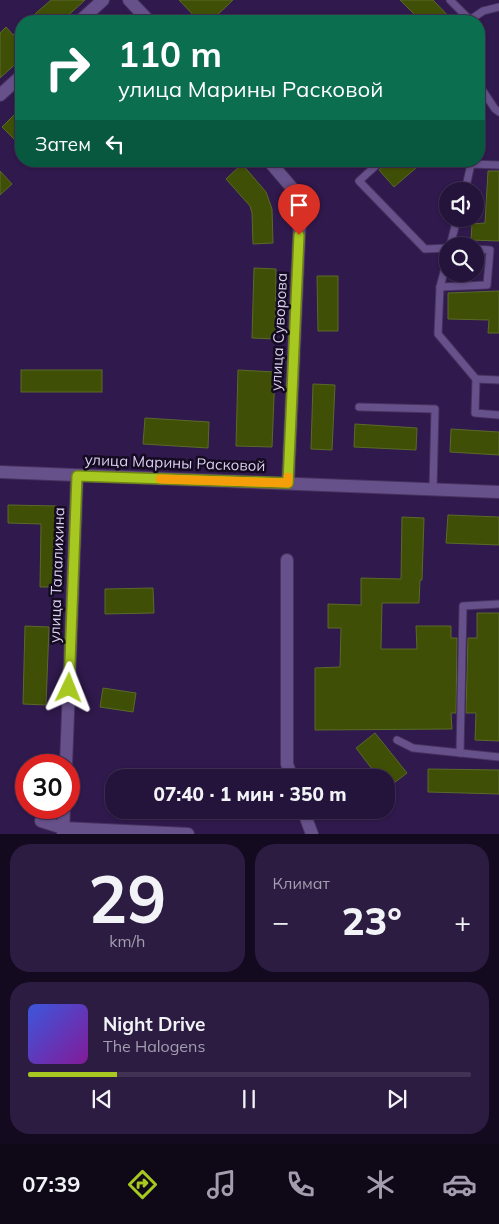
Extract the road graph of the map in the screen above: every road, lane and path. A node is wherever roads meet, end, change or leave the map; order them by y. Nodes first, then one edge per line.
1 (103, 0) edge
2 (129, 0) edge
3 (450, 0) edge
4 (499, 7) edge
5 (87, 15) edge
6 (143, 15) edge
7 (465, 15) edge
8 (477, 15) edge
9 (15, 82) edge
10 (485, 94) edge
11 (0, 96) edge
12 (499, 112) edge
13 (485, 164) edge
14 (499, 165) edge
15 (274, 167) edge
16 (374, 167) edge
17 (471, 167) edge
18 (467, 182) edge
19 (439, 248) edge
20 (484, 250) edge
21 (441, 282) edge
22 (440, 287) junction
23 (476, 379) junction
24 (499, 380) edge
25 (359, 407) dead end
26 (499, 415) edge
27 (0, 472) edge
28 (77, 476) junction
29 (288, 483) junction
30 (433, 489) junction
31 (499, 492) edge
32 (287, 560) dead end
33 (499, 604) edge
34 (397, 740) dead end
35 (460, 753) junction
36 (66, 754) edge
37 (499, 757) edge
38 (289, 769) edge
39 (306, 819) edge
40 (41, 821) dead end
41 (63, 831) edge
42 (188, 834) edge
43 (312, 834) edge

1 - 5 street
2 - 6 street
3 - 7 lane
4 - 8 lane
9 - 11 street
10 - 12 lane
13 - 14 lane
15 - 29 street, улица Суворова
16 - 19 lane
17 - 18 lane
20 - 22 lane
21 - 22 lane
22 - 23 lane
23 - 24 lane
23 - 26 lane
25 - 30 lane
27 - 28 street, улица Марины Расковой
28 - 29 street, улица Марины Расковой
28 - 36 street, улица Талалихина
29 - 30 street, улица Марины Расковой
30 - 31 street, улица Марины Расковой
32 - 38 street
33 - 35 lane
34 - 35 lane
35 - 37 lane
39 - 43 street
40 - 41 street
41 - 42 street

